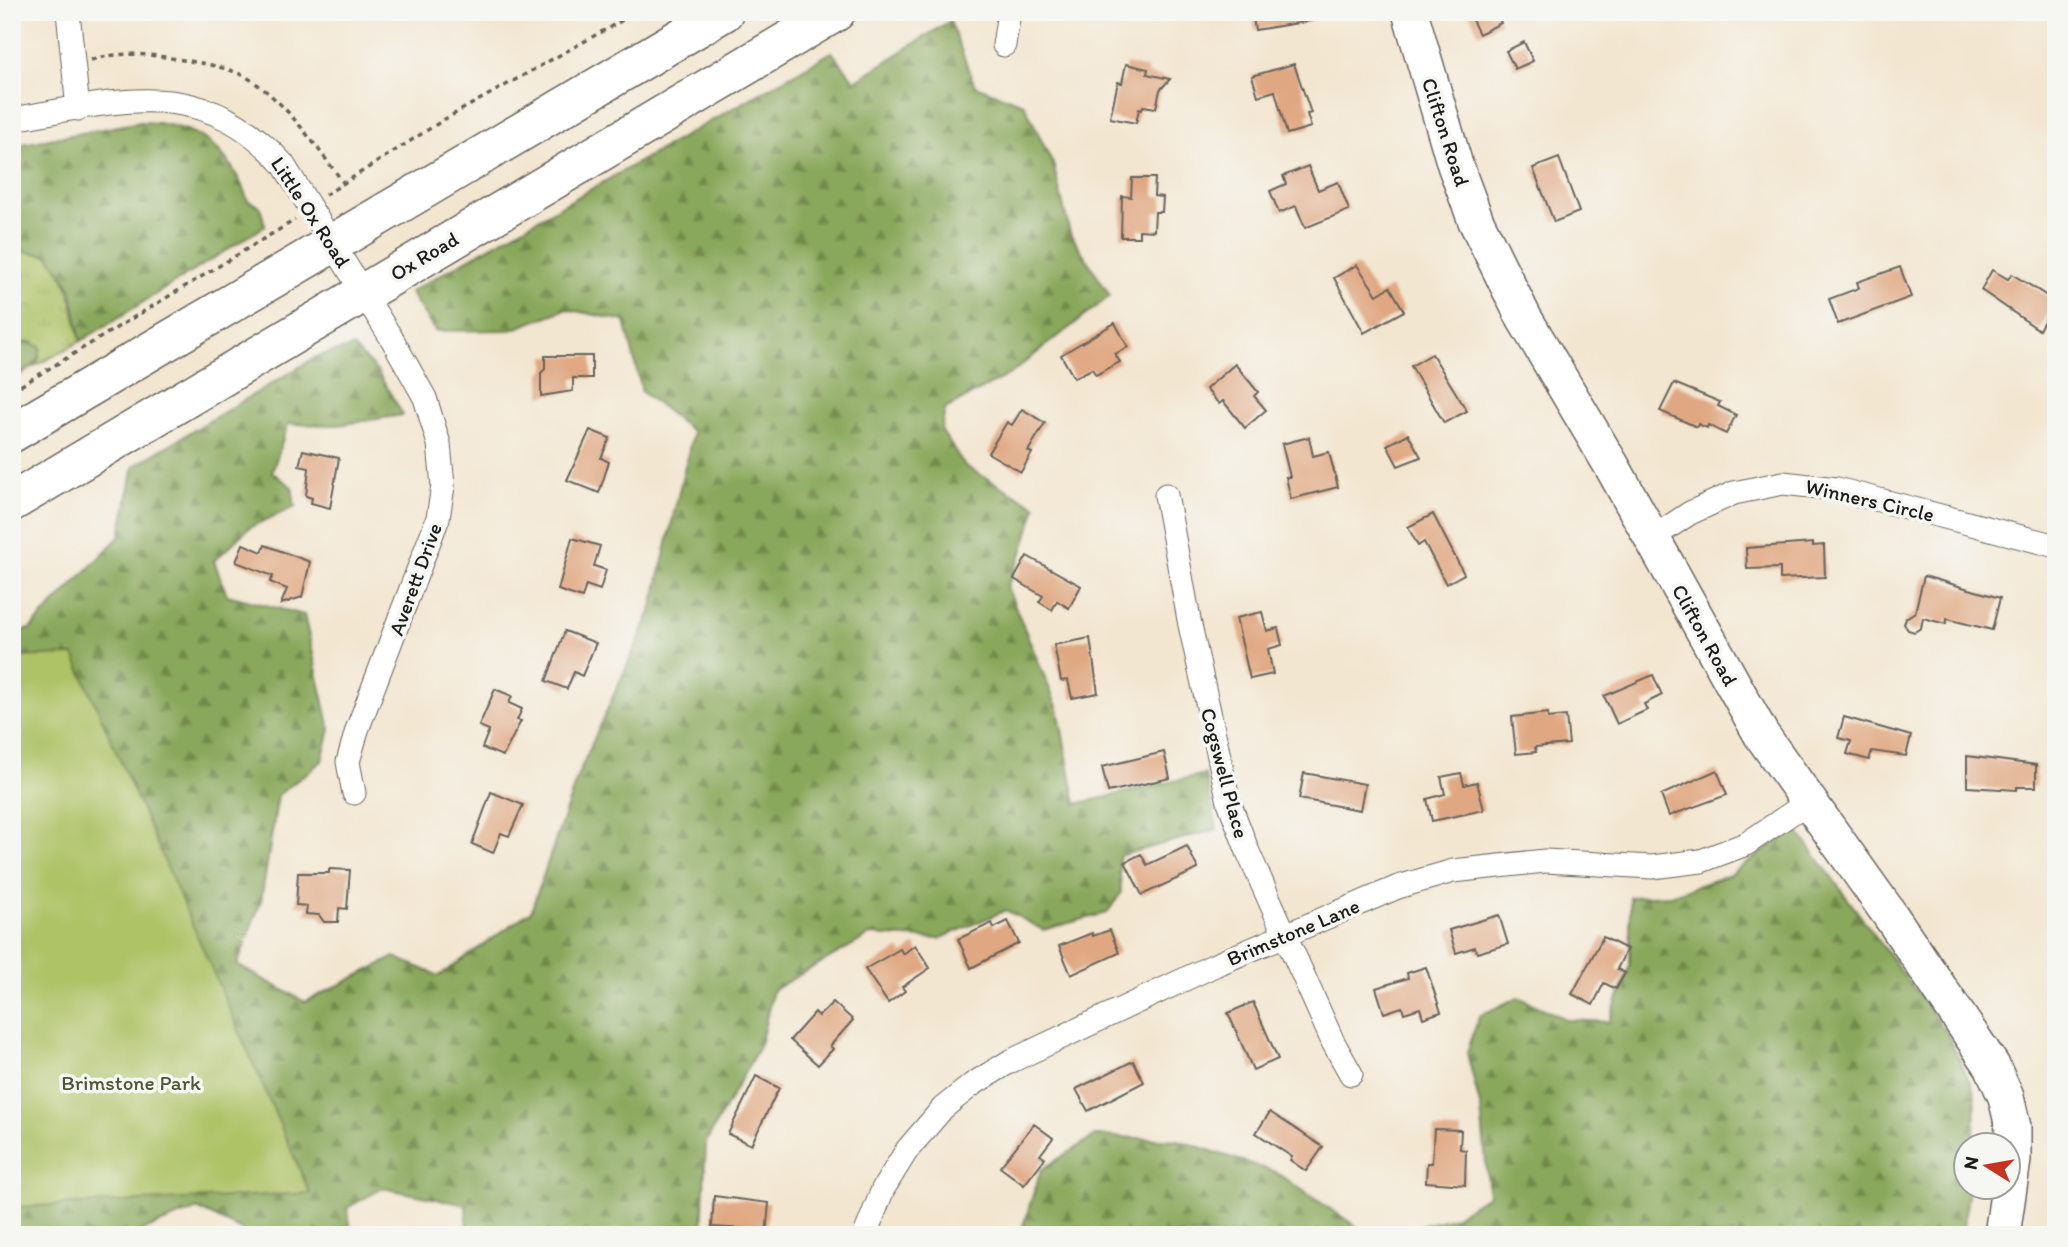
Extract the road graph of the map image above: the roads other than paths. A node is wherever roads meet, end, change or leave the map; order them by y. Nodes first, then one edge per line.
1 (68, 12) edge
2 (724, 12) edge
3 (836, 12) edge
4 (1009, 12) edge
5 (1410, 12) edge
6 (1004, 45) dead end
7 (78, 109) junction
8 (12, 119) edge
9 (333, 243) junction
10 (363, 293) junction
11 (12, 433) edge
12 (1166, 495) dead end
13 (12, 502) edge
14 (1652, 538) junction
15 (2056, 546) edge
16 (354, 793) dead end
17 (1808, 802) junction
18 (1286, 934) junction
19 (1351, 1074) dead end
20 (865, 1235) edge
21 (2002, 1235) edge

1 - 7 street
2 - 9 highway
3 - 10 highway, Ox Road
4 - 6 street
5 - 14 main road, Clifton Road
7 - 8 street, Little Ox Road
7 - 9 street, Little Ox Road
9 - 10 street, Little Ox Road
9 - 11 highway
10 - 13 highway, Ox Road
10 - 16 street, Averett Drive
12 - 18 street, Cogswell Place
14 - 15 street, Winners Circle
14 - 17 main road, Clifton Road
17 - 18 street, Brimstone Lane
17 - 21 main road, Clifton Road
18 - 19 street, Cogswell Place
18 - 20 street, Brimstone Lane

